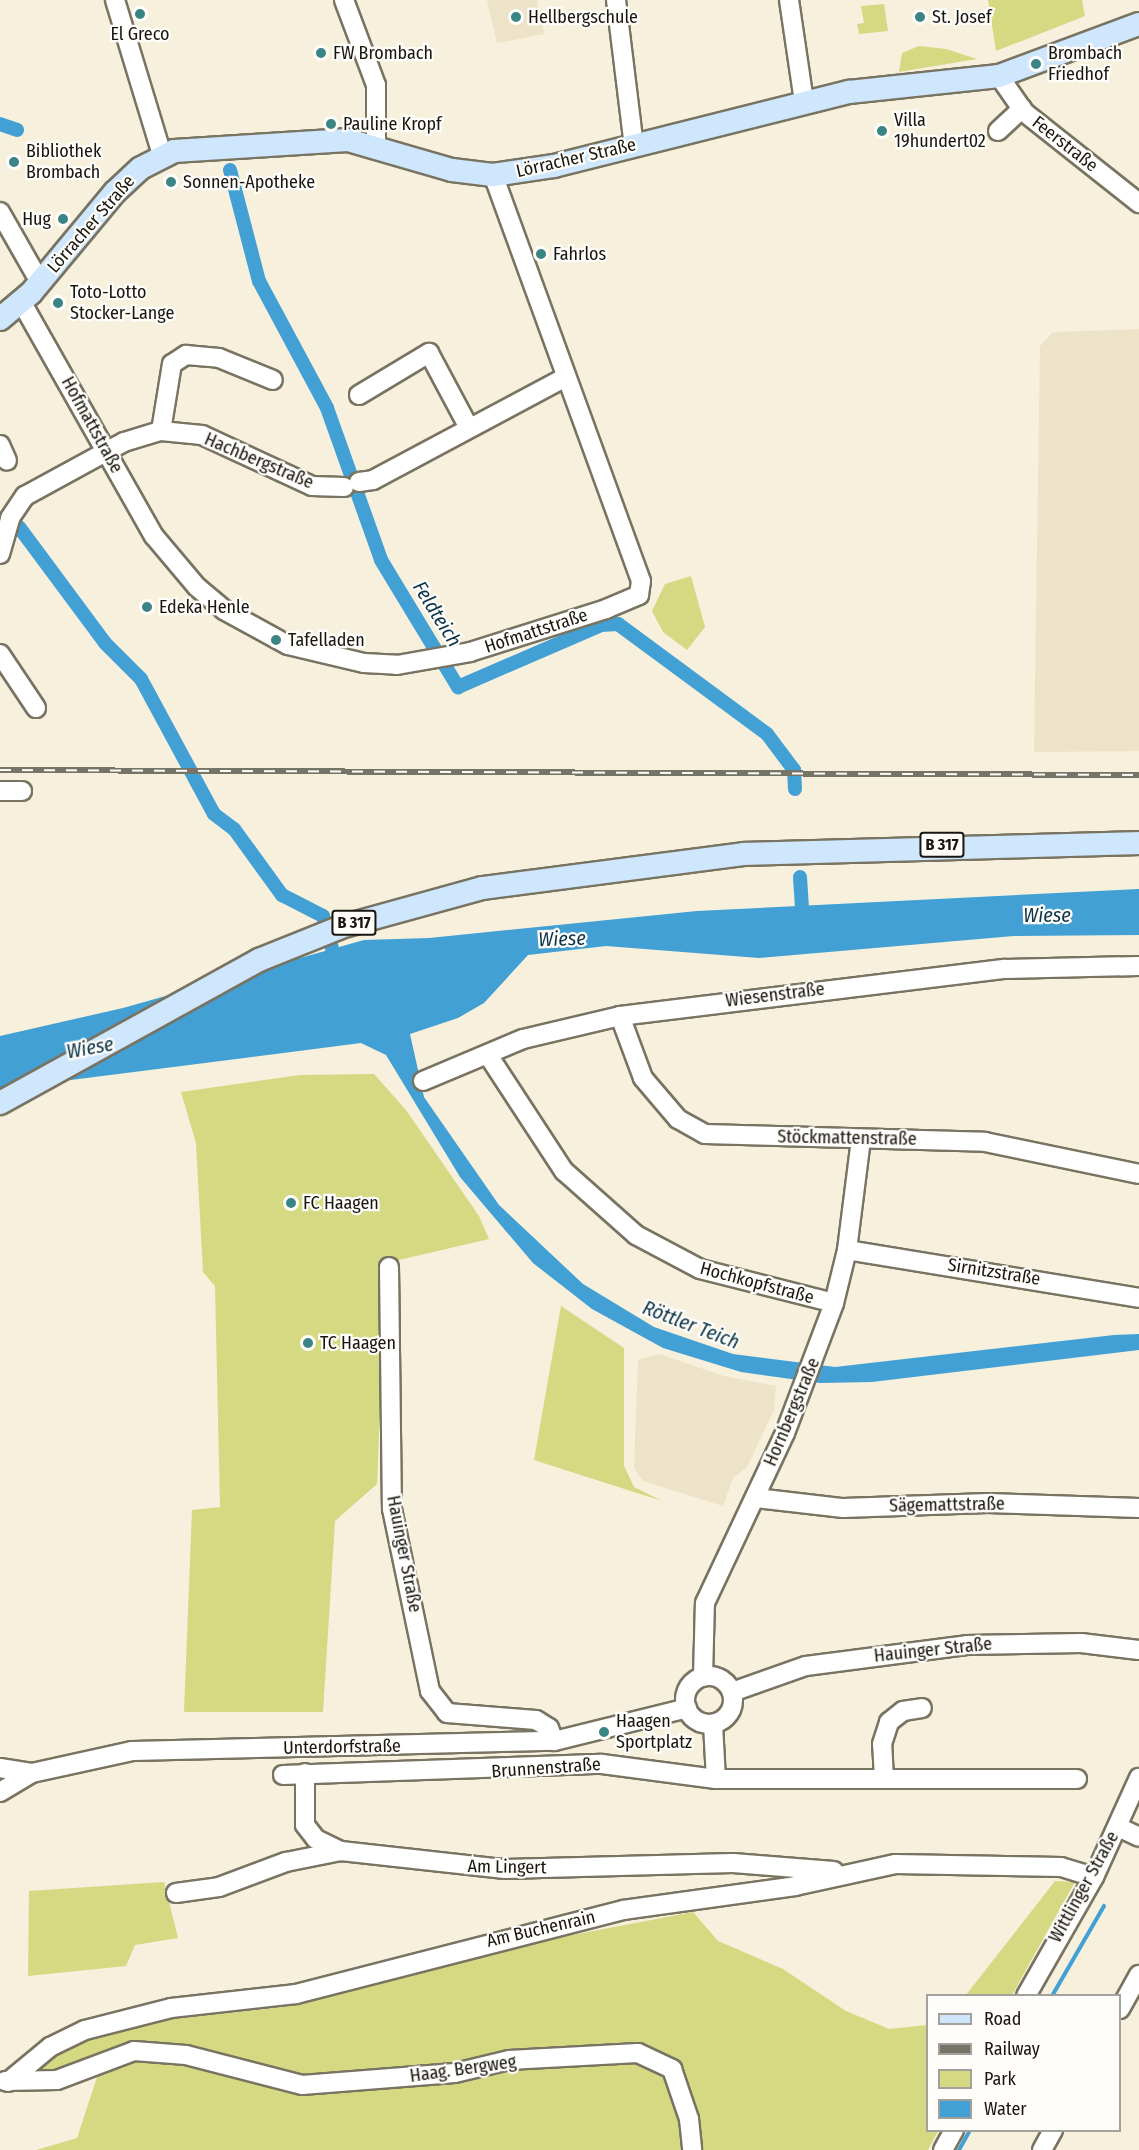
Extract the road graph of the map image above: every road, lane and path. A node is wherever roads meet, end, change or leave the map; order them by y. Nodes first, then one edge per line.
1 (115, 0) edge
2 (344, 0) edge
3 (616, 0) edge
4 (789, 0) edge
5 (1139, 24) edge
6 (999, 76) junction
7 (804, 102) junction
8 (1022, 109) junction
9 (998, 131) dead end
10 (376, 145) junction
11 (634, 146) junction
12 (162, 155) junction
13 (493, 175) junction
14 (1139, 203) edge
15 (0, 212) edge
16 (40, 282) junction
17 (22, 303) junction
18 (0, 319) edge
19 (566, 377) junction
20 (273, 380) dead end
21 (359, 395) dead end
22 (468, 426) junction
23 (161, 431) junction
24 (106, 450) junction
25 (0, 555) edge
26 (0, 654) edge
27 (36, 708) dead end
28 (0, 791) edge
29 (22, 791) dead end
30 (1139, 843) edge
31 (1139, 966) edge
32 (620, 1016) junction
33 (488, 1055) junction
34 (423, 1081) dead end
35 (0, 1103) edge
36 (861, 1139) junction
37 (1139, 1174) edge
38 (847, 1250) junction
39 (389, 1267) dead end
40 (1139, 1298) edge
41 (834, 1303) junction
42 (756, 1498) junction
43 (1139, 1508) edge
44 (1139, 1650) edge
45 (704, 1677) junction
46 (732, 1692) junction
47 (687, 1708) junction
48 (922, 1708) dead end
49 (713, 1724) junction
50 (554, 1741) junction
51 (0, 1768) edge
52 (32, 1773) junction
53 (305, 1773) junction
54 (283, 1775) dead end
55 (1139, 1778) edge
56 (716, 1779) junction
57 (884, 1779) junction
58 (1077, 1779) dead end
59 (0, 1792) edge
60 (1118, 1827) junction
61 (1139, 1837) edge
62 (341, 1851) junction
63 (845, 1873) junction
64 (1094, 1877) junction
65 (176, 1893) dead end
66 (1139, 1975) edge
67 (1027, 1994) edge
68 (1121, 2005) edge
69 (4, 2081) edge
70 (953, 2132) edge
71 (1052, 2132) edge
72 (692, 2150) edge
73 (943, 2150) edge
74 (1042, 2150) edge

1 - 12 street
2 - 10 street
3 - 11 street
4 - 7 street
5 - 6 main road, Lörracher Straße
6 - 7 main road, Lörracher Straße
6 - 8 street, Feerstraße
7 - 11 main road, Lörracher Straße
8 - 9 street
8 - 14 street, Feerstraße
10 - 12 main road, Lörracher Straße
10 - 13 main road, Lörracher Straße
11 - 13 main road, Lörracher Straße
12 - 16 main road, Lörracher Straße
13 - 19 street, Hofmattstraße
15 - 16 street
16 - 17 main road, Lörracher Straße
17 - 18 main road, Lörracher Straße
17 - 24 street, Hofmattstraße
19 - 22 street, Hachbergstraße
19 - 24 street, Hofmattstraße
20 - 23 street
21 - 22 street
22 - 23 street, Hachbergstraße
23 - 24 street, Hachbergstraße
24 - 25 street, Hachbergstraße
26 - 27 street
28 - 29 street
30 - 35 main road, B 317
31 - 32 street, Wiesenstraße
32 - 33 street, Wiesenstraße
32 - 36 street, Stöckmattenstraße
33 - 34 street, Wiesenstraße
33 - 41 street, Hochkopfstraße
36 - 37 street, Stöckmattenstraße
36 - 38 street, Hornbergstraße
38 - 40 street, Sirnitzstraße
38 - 41 street, Hornbergstraße
39 - 50 street, Hauinger Straße
41 - 42 street, Hornbergstraße
42 - 43 street, Sägemattstraße
42 - 45 street, Hornbergstraße
44 - 46 street, Hauinger Straße
45 - 46 street
45 - 47 street
46 - 49 street
47 - 49 street
47 - 50 street, Unterdorfstraße
48 - 57 street
49 - 56 street
50 - 52 street, Unterdorfstraße
51 - 52 street
52 - 59 street, Unterdorfstraße
53 - 54 street, Unterdorfstraße
53 - 56 street, Brunnenstraße
53 - 62 street
55 - 60 street, Wittlinger Straße
56 - 57 street, Brunnenstraße
57 - 58 street, Brunnenstraße
60 - 61 street
60 - 64 street, Wittlinger Straße
62 - 63 street, Am Lingert
62 - 65 street, Am Lingert
63 - 64 street, Am Buchenrain
63 - 69 street, Am Buchenrain
64 - 67 street, Wittlinger Straße
66 - 68 street
69 - 72 street, Haag. Bergweg
70 - 73 street
71 - 74 street

